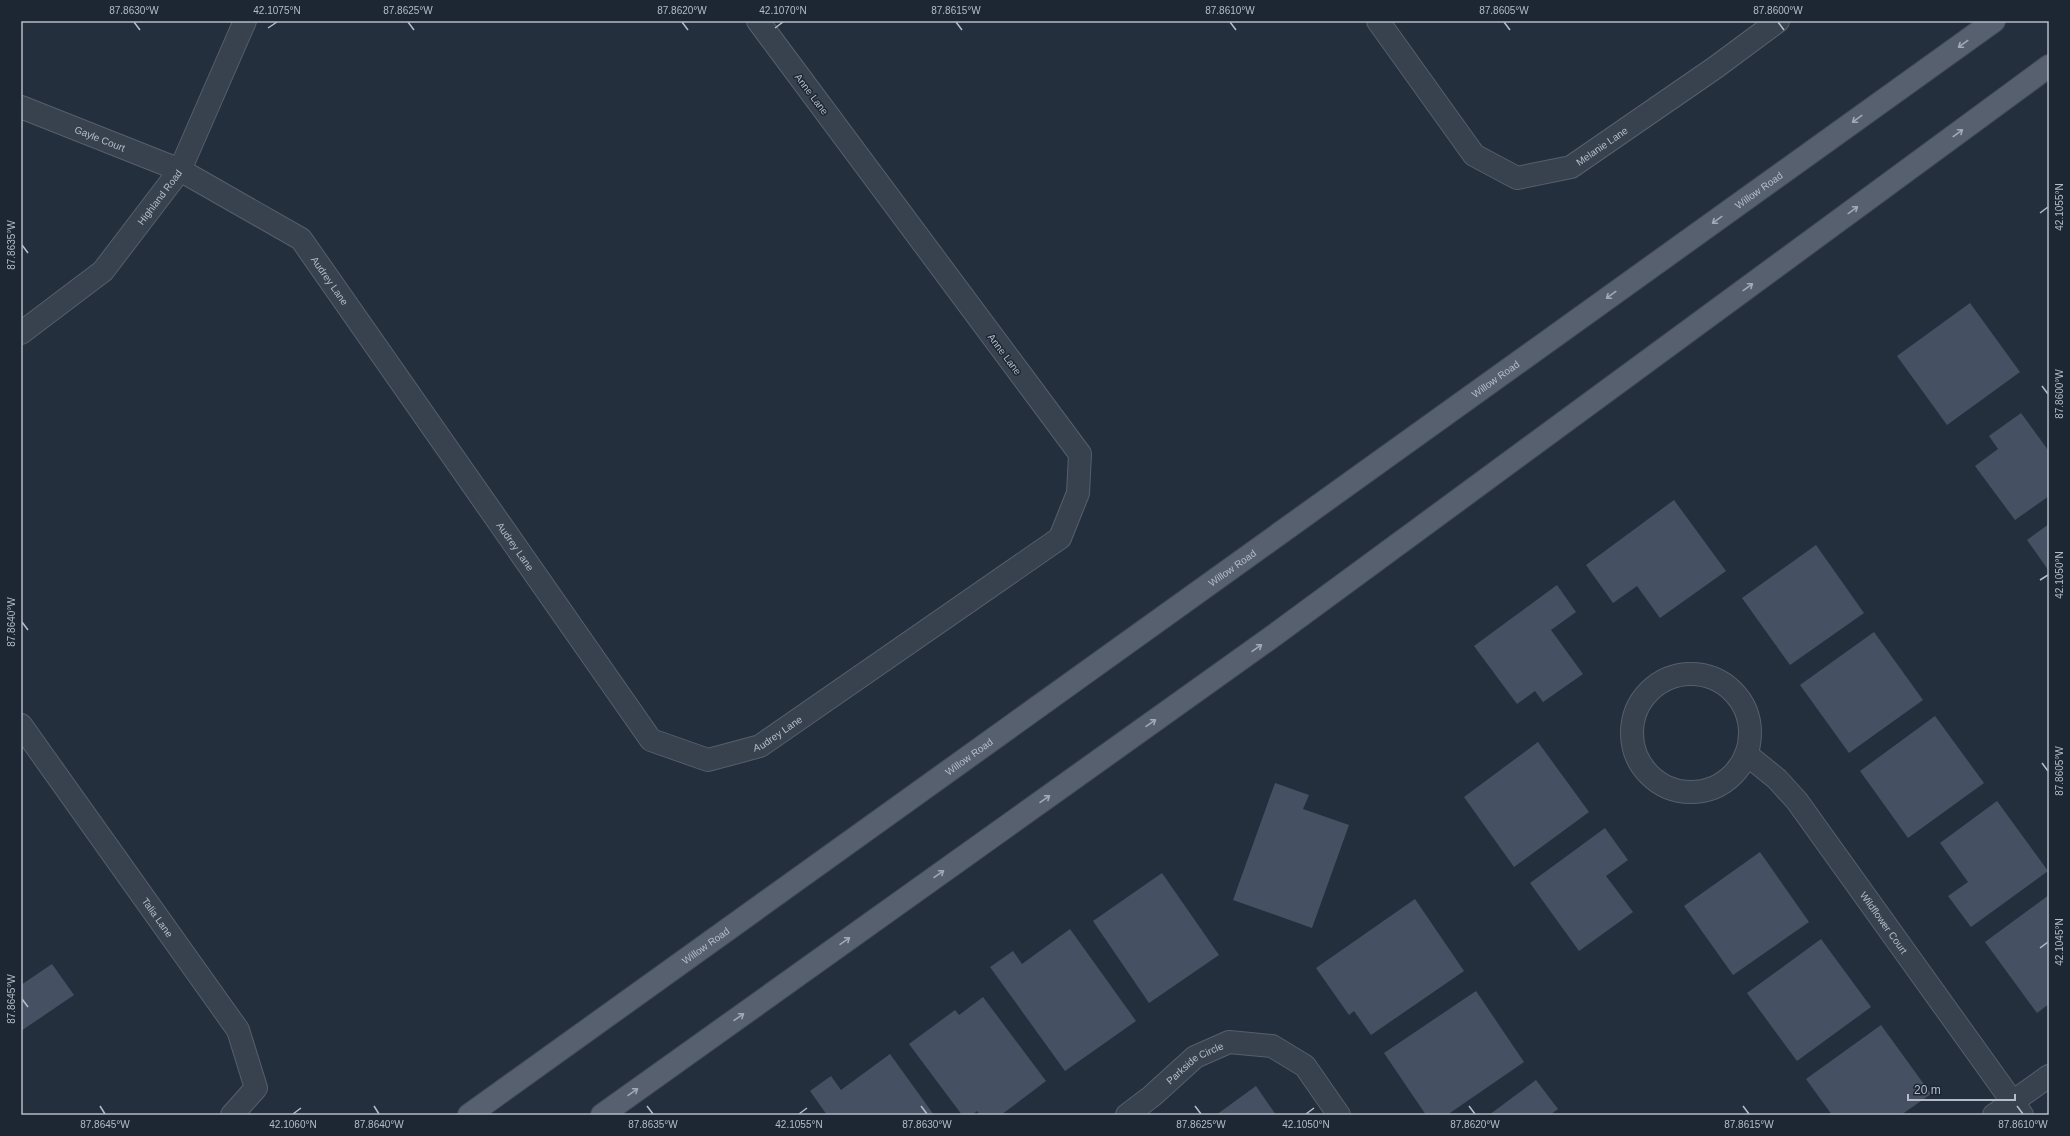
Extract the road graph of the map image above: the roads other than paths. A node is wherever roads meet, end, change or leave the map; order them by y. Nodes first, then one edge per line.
1 (245, 21) edge
2 (758, 21) edge
3 (1378, 21) edge
4 (1778, 21) edge
5 (1994, 21) edge
6 (2049, 66) edge
7 (21, 107) edge
8 (180, 170) junction
9 (21, 332) edge
10 (894, 654) joint
11 (21, 726) edge
12 (1746, 754) junction
13 (2049, 1076) edge
14 (2018, 1108) edge
15 (232, 1115) edge
16 (469, 1115) edge
17 (602, 1115) edge
18 (1127, 1115) edge
19 (1339, 1115) edge
20 (1994, 1115) edge

1 - 8 street, Highland Road
2 - 10 street, Anne Lane
3 - 4 street, Melanie Lane
5 -> 16 main road, Willow Road
17 -> 6 main road
7 - 8 street, Gayle Court
8 - 9 street, Highland Road
8 - 10 street, Audrey Lane
11 - 15 street, Talia Lane
12 - 12 street
12 - 14 street, Wildflower Court
13 - 14 street
14 - 20 street
18 - 19 street, Parkside Circle

